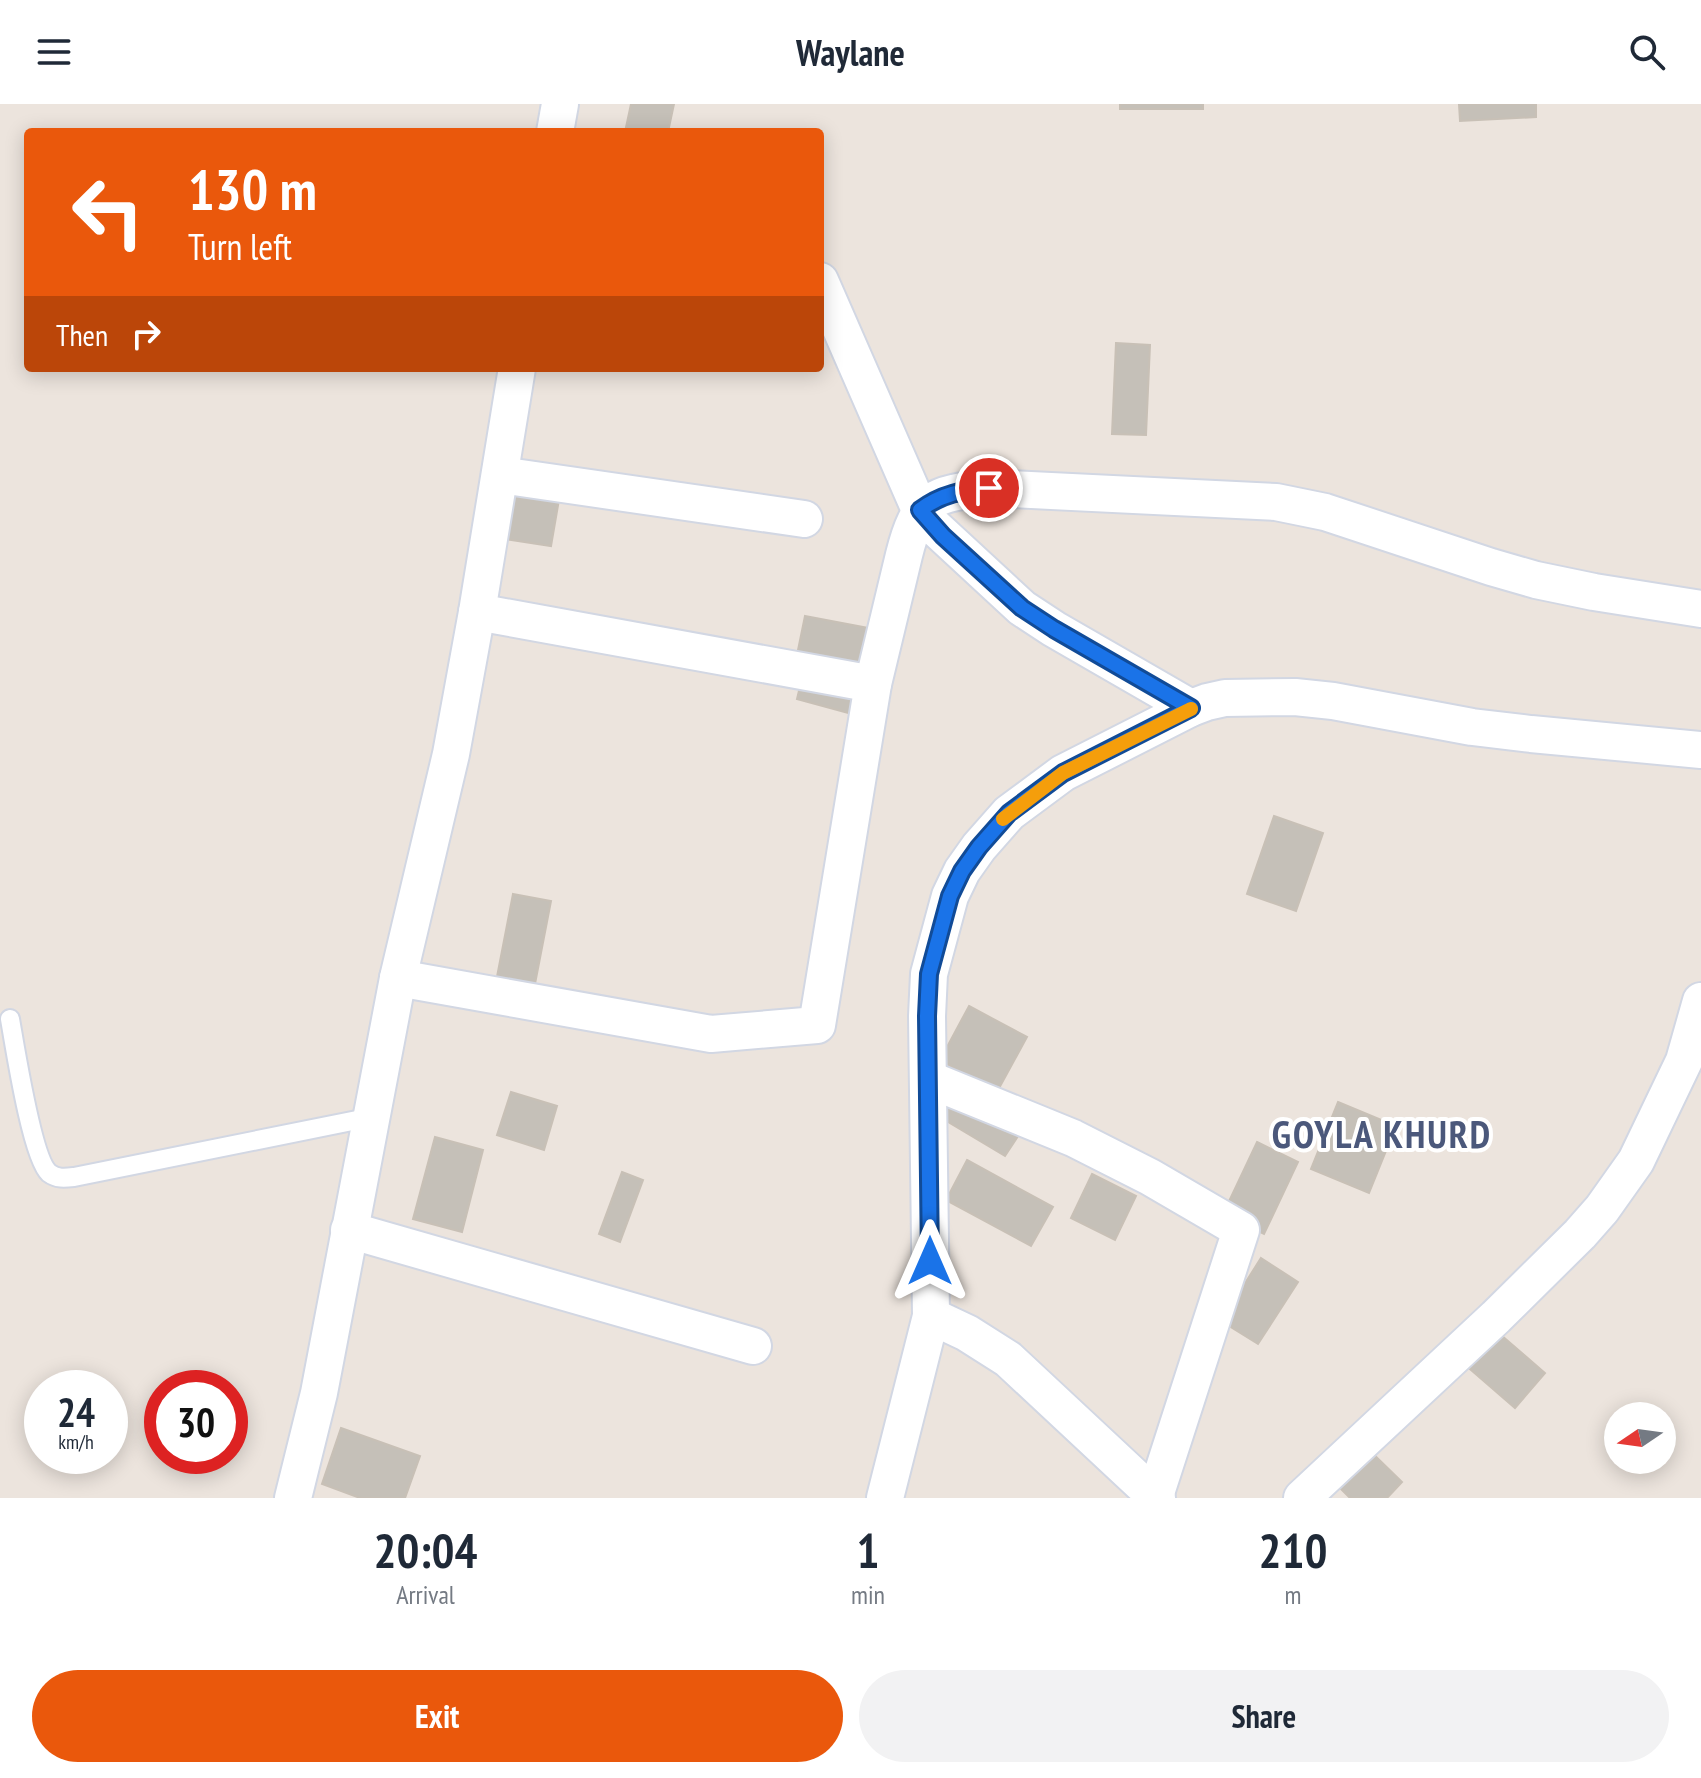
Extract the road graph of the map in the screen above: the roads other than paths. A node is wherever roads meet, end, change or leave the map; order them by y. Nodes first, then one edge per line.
1 (560, 104) edge
2 (556, 128) edge
3 (824, 290) edge
4 (516, 372) edge
5 (500, 475) junction
6 (920, 510) junction
7 (804, 519) dead end
8 (1701, 609) edge
9 (477, 612) junction
10 (873, 684) junction
11 (1191, 708) junction
12 (1701, 750) edge
13 (398, 978) junction
14 (1701, 1001) edge
15 (10, 1019) dead end
16 (928, 1079) junction
17 (372, 1117) junction
18 (349, 1230) junction
19 (931, 1316) junction
20 (753, 1346) dead end
21 (1156, 1497) edge
22 (293, 1498) edge
23 (885, 1498) edge
24 (1302, 1498) edge

1 - 2 street
3 - 6 street
4 - 5 street
5 - 7 street
5 - 9 street
6 - 8 street
6 - 10 street
6 - 11 street
9 - 10 street
9 - 13 street
10 - 13 street
11 - 12 street
11 - 16 street
13 - 17 street
14 - 24 street
15 - 17 lane
16 - 19 street
16 - 21 street
17 - 18 street
18 - 20 street
18 - 22 street
19 - 21 street
19 - 23 street

